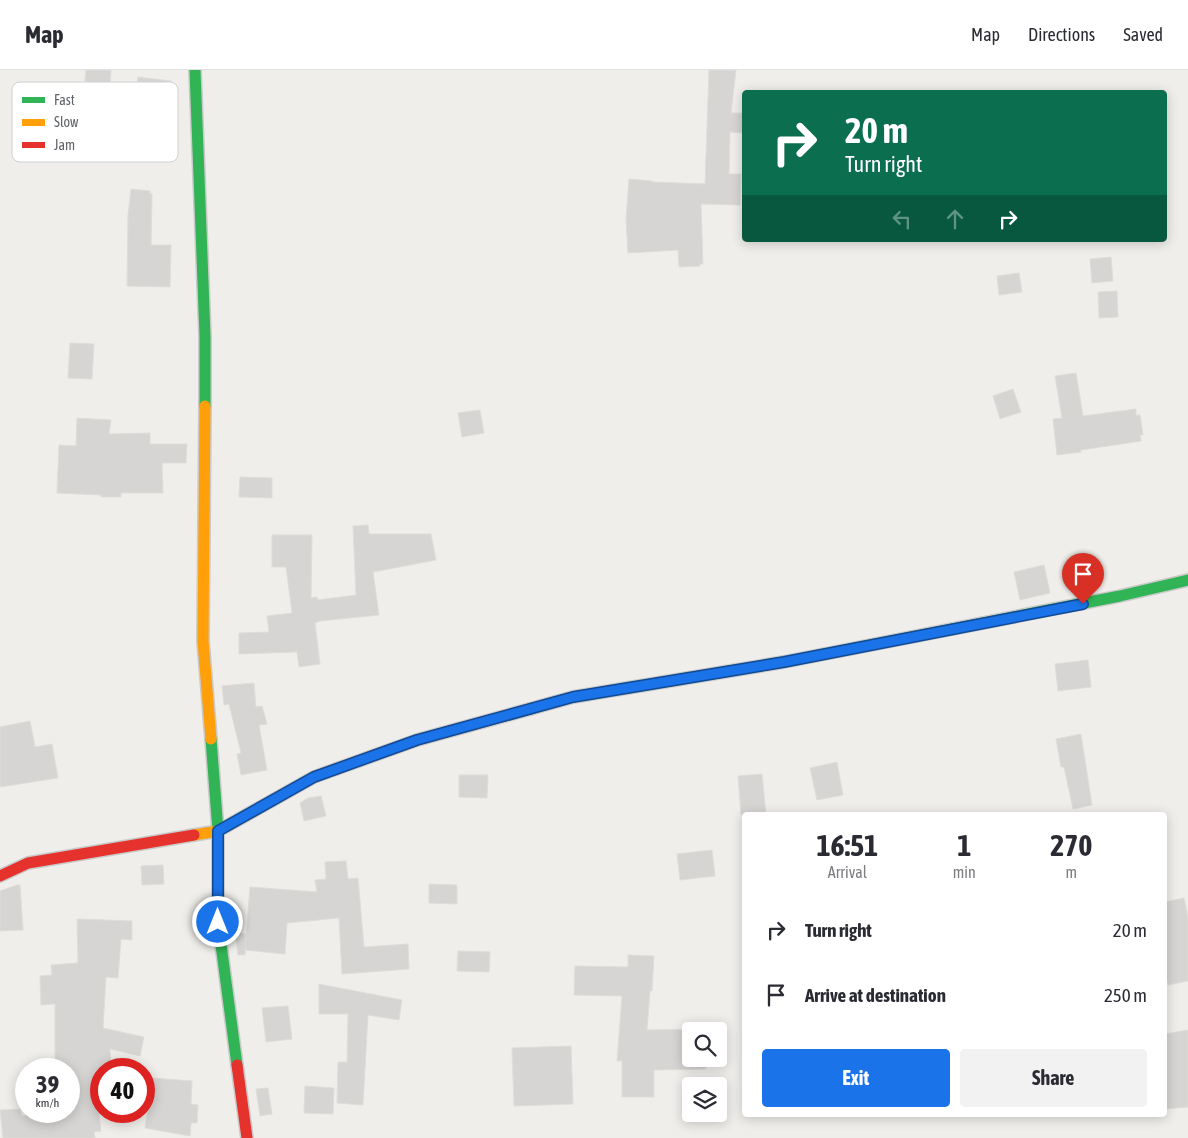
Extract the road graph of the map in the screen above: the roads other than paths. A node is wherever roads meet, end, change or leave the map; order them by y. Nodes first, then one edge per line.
1 (195, 70) edge
2 (1188, 580) edge
3 (218, 831) junction
4 (0, 876) edge
5 (247, 1138) edge

1 - 3 street
2 - 3 street
3 - 4 street
3 - 5 street

